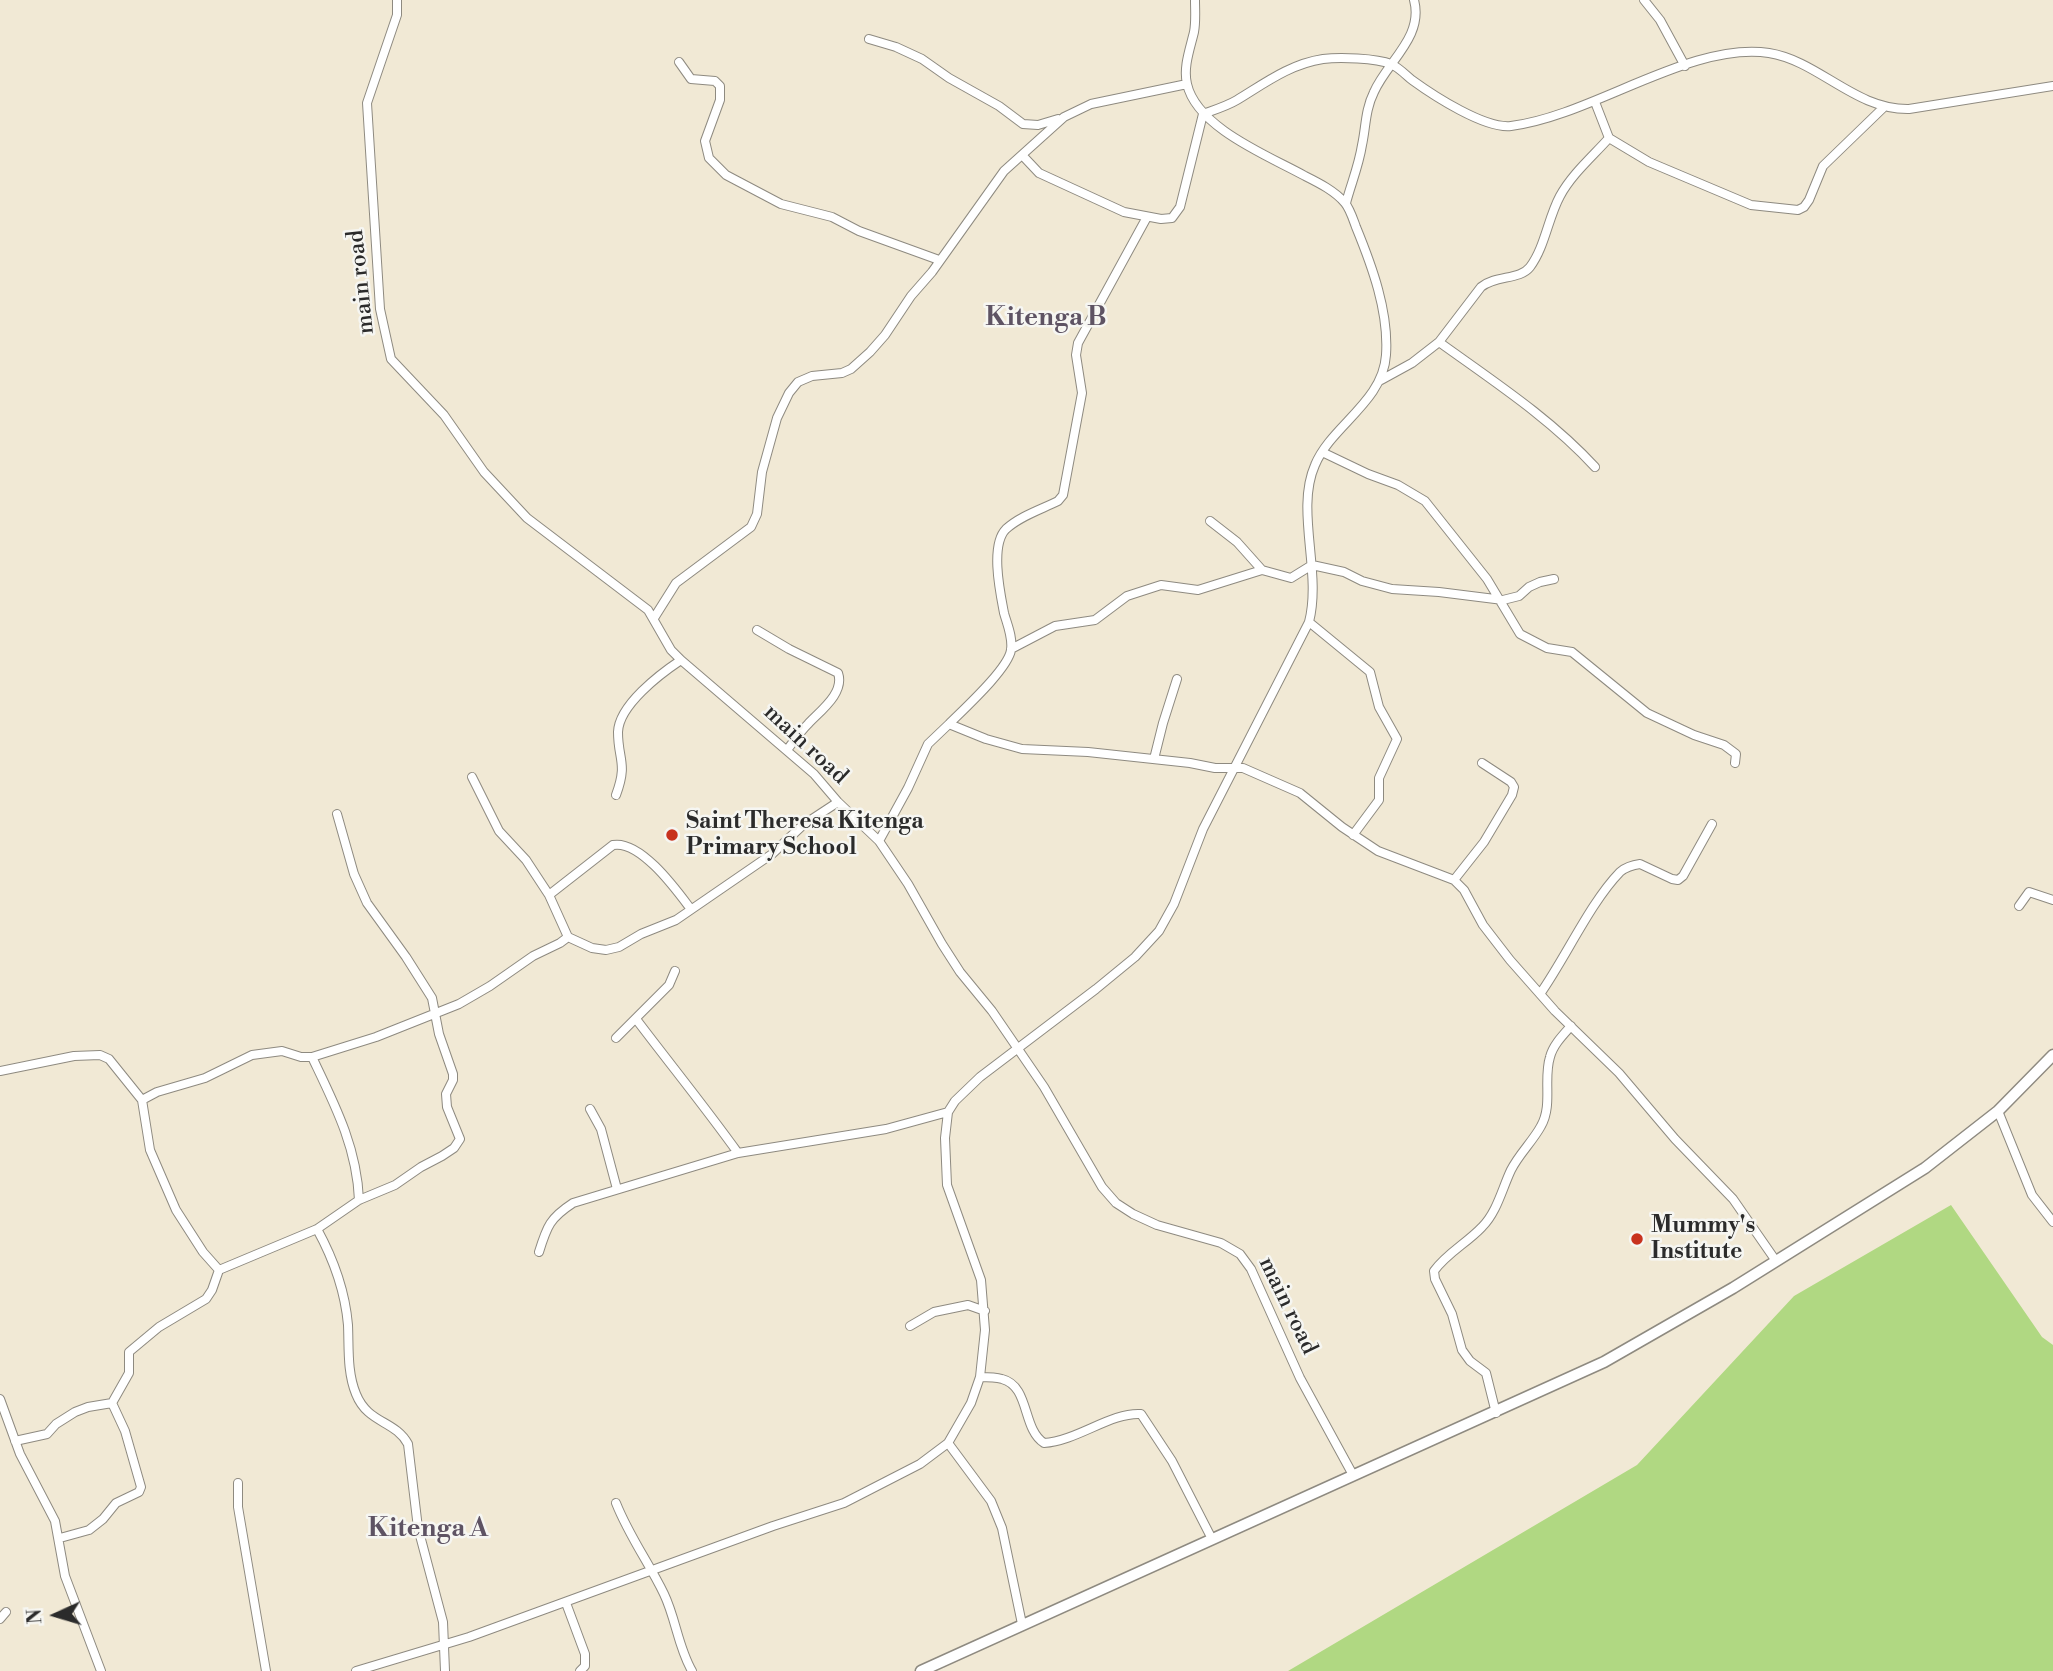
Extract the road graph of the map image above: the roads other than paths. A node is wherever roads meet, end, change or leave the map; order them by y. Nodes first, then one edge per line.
1 (397, 0) edge
2 (1195, 0) edge
3 (1414, 0) edge
4 (1644, 0) edge
5 (869, 39) dead end
6 (680, 62) dead end
7 (1392, 64) junction
8 (1685, 66) junction
9 (1186, 84) junction
10 (2053, 86) edge
11 (1595, 102) junction
12 (1882, 108) junction
13 (1203, 114) junction
14 (1064, 117) junction
15 (1609, 138) junction
16 (1022, 155) junction
17 (1346, 203) junction
18 (1147, 217) junction
19 (939, 260) junction
20 (1439, 342) junction
21 (1381, 380) junction
22 (1322, 452) junction
23 (1595, 467) dead end
24 (1209, 521) dead end
25 (1312, 565) junction
26 (1262, 570) junction
27 (1554, 579) dead end
28 (1498, 599) junction
29 (654, 618) junction
30 (1309, 622) junction
31 (757, 629) dead end
32 (1011, 649) junction
33 (681, 660) junction
34 (1177, 678) dead end
35 (949, 724) junction
36 (787, 750) junction
37 (1154, 760) junction
38 (1482, 763) dead end
39 (1735, 763) dead end
40 (1233, 768) junction
41 (472, 777) dead end
42 (616, 795) dead end
43 (838, 802) junction
44 (337, 814) dead end
45 (1712, 824) dead end
46 (1353, 835) junction
47 (879, 841) junction
48 (1454, 880) junction
49 (549, 895) junction
50 (2053, 900) edge
51 (2019, 906) dead end
52 (690, 908) junction
53 (568, 937) junction
54 (675, 971) dead end
55 (1539, 994) junction
56 (436, 1013) junction
57 (636, 1019) junction
58 (1571, 1026) junction
59 (616, 1038) dead end
60 (1018, 1049) junction
61 (2053, 1055) edge
62 (312, 1057) junction
63 (0, 1070) edge
64 (142, 1100) junction
65 (590, 1109) dead end
66 (1998, 1111) junction
67 (948, 1112) junction
68 (738, 1153) junction
69 (617, 1189) junction
70 (359, 1200) junction
71 (2053, 1222) edge
72 (317, 1229) junction
73 (538, 1252) dead end
74 (1776, 1261) junction
75 (219, 1270) junction
76 (985, 1311) junction
77 (910, 1326) dead end
78 (980, 1377) junction
79 (0, 1399) edge
80 (112, 1403) junction
81 (1496, 1413) junction
82 (15, 1441) junction
83 (948, 1443) junction
84 (1353, 1475) junction
85 (238, 1483) dead end
86 (615, 1503) dead end
87 (60, 1538) junction
88 (1212, 1539) junction
89 (651, 1570) junction
90 (566, 1603) junction
91 (6, 1612) dead end
92 (0, 1619) edge
93 (1022, 1624) junction
94 (446, 1644) junction
95 (101, 1671) edge
96 (266, 1671) edge
97 (356, 1671) edge
98 (445, 1671) edge
99 (580, 1671) edge
100 (692, 1671) edge
101 (921, 1671) edge

1 - 29 street, main road
2 - 9 street
3 - 7 street
4 - 8 street
5 - 14 street
6 - 19 street
7 - 11 street
7 - 13 street
7 - 17 street
8 - 11 street
8 - 12 street
9 - 13 street
9 - 14 street
10 - 12 street
11 - 15 street
12 - 15 street
13 - 17 street
13 - 18 street
14 - 16 street
15 - 20 street
16 - 18 street
16 - 19 street
17 - 21 street
18 - 32 street
19 - 29 street
20 - 21 street
20 - 23 street
21 - 22 street
22 - 25 street
22 - 28 street
24 - 26 street
25 - 26 street
25 - 28 street
25 - 30 street
26 - 32 street
27 - 28 street
28 - 39 street
29 - 33 street, main road
30 - 40 street
30 - 46 street
31 - 36 street
32 - 35 street
33 - 36 street, main road
33 - 42 street
34 - 37 street
35 - 37 street
35 - 47 street
36 - 43 street, main road
37 - 40 street
38 - 48 street
40 - 46 street
40 - 60 street
41 - 49 street
43 - 47 street, main road
43 - 52 street
44 - 56 street
45 - 55 street
46 - 48 street
47 - 60 street, main road
48 - 55 street
49 - 52 street
49 - 53 street
50 - 51 street
52 - 53 street
53 - 56 street
54 - 57 street
55 - 58 street
56 - 62 street
56 - 70 street
57 - 59 street
57 - 68 street
58 - 74 street
58 - 81 street
60 - 67 street
60 - 84 street, main road
61 - 66 main road
62 - 64 street
62 - 70 street
63 - 64 street
64 - 75 street
65 - 69 street
66 - 71 street
66 - 74 main road
67 - 68 street
67 - 76 street
68 - 69 street
69 - 73 street
70 - 72 street
72 - 75 street
72 - 94 street
74 - 81 main road
75 - 80 street
76 - 77 street
76 - 78 street
78 - 83 street
78 - 88 street
79 - 82 street
80 - 82 street
80 - 87 street
81 - 84 main road
82 - 87 street
83 - 89 street
83 - 93 street
84 - 88 main road
85 - 96 street
86 - 89 street
87 - 95 street
88 - 93 main road
89 - 90 street
89 - 100 street
90 - 94 street
90 - 99 street
91 - 92 street
93 - 101 main road
94 - 97 street
94 - 98 street

